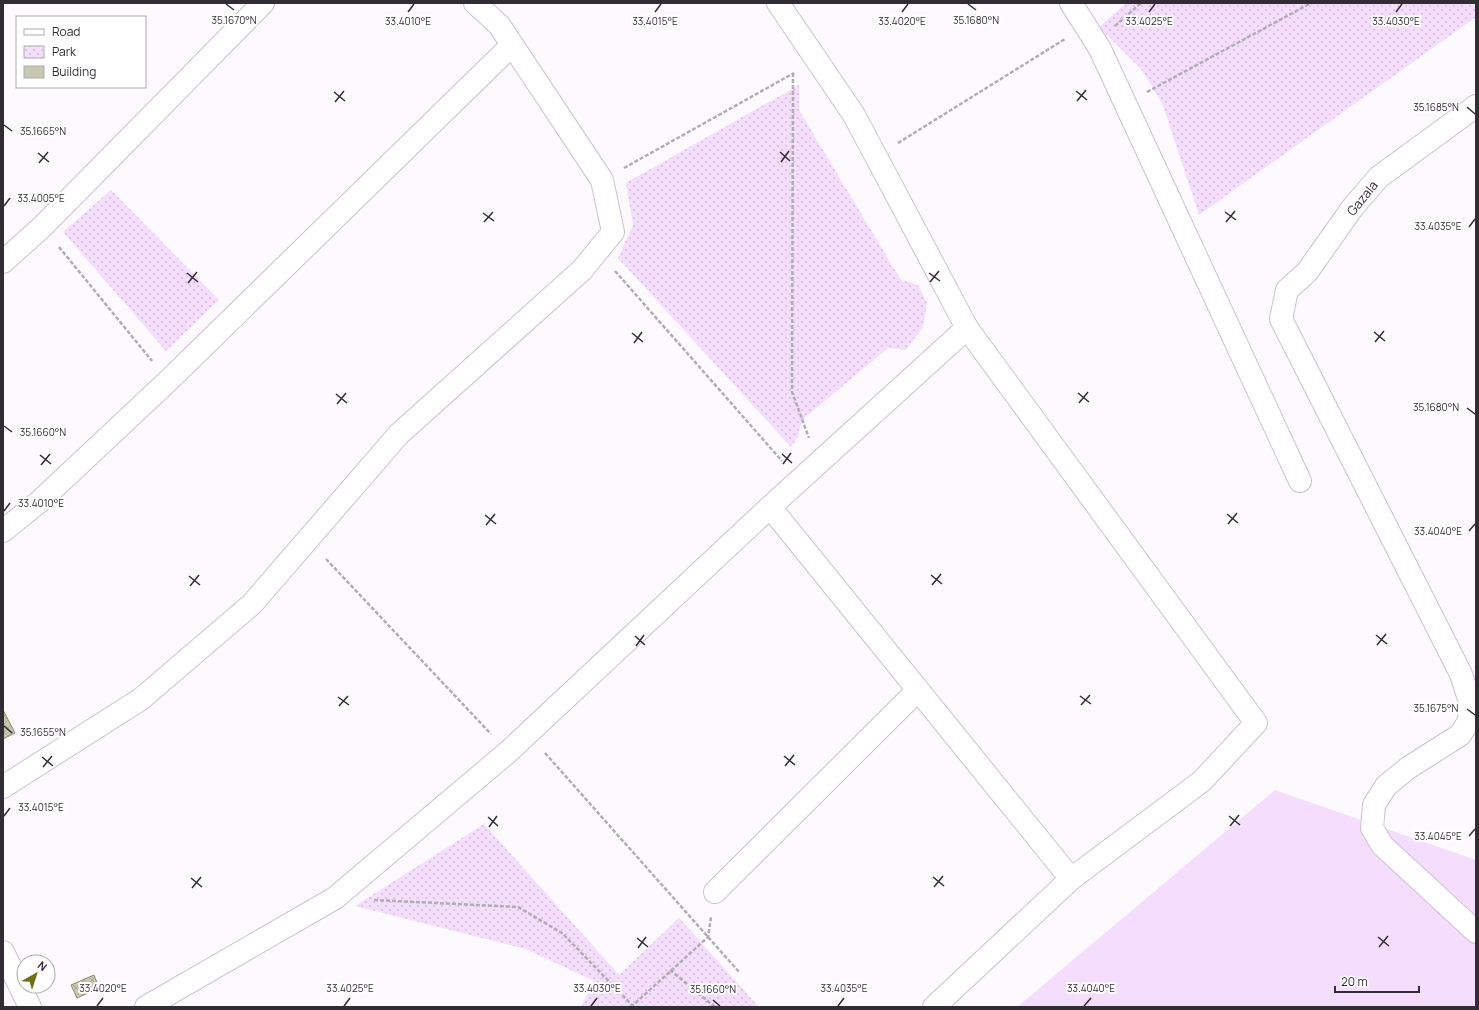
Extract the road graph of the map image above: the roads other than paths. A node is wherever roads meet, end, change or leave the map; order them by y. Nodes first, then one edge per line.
1 (263, 3) edge
2 (475, 3) edge
3 (778, 3) edge
4 (1071, 3) edge
5 (512, 44) junction
6 (1476, 106) edge
7 (3, 262) edge
8 (967, 328) junction
9 (1300, 481) dead end
10 (770, 507) junction
11 (3, 531) edge
12 (918, 690) junction
13 (3, 787) edge
14 (1071, 879) junction
15 (715, 892) road end
16 (1476, 932) edge
17 (3, 952) edge
18 (30, 1007) edge
19 (146, 1007) edge
20 (934, 1007) edge

1 - 7 street
2 - 5 street
3 - 8 street
4 - 9 street
5 - 11 street
5 - 13 street
6 - 16 street, Gazala
8 - 10 street
8 - 14 street
10 - 12 street
10 - 19 street
12 - 14 street
12 - 15 street
14 - 20 street
17 - 18 street

